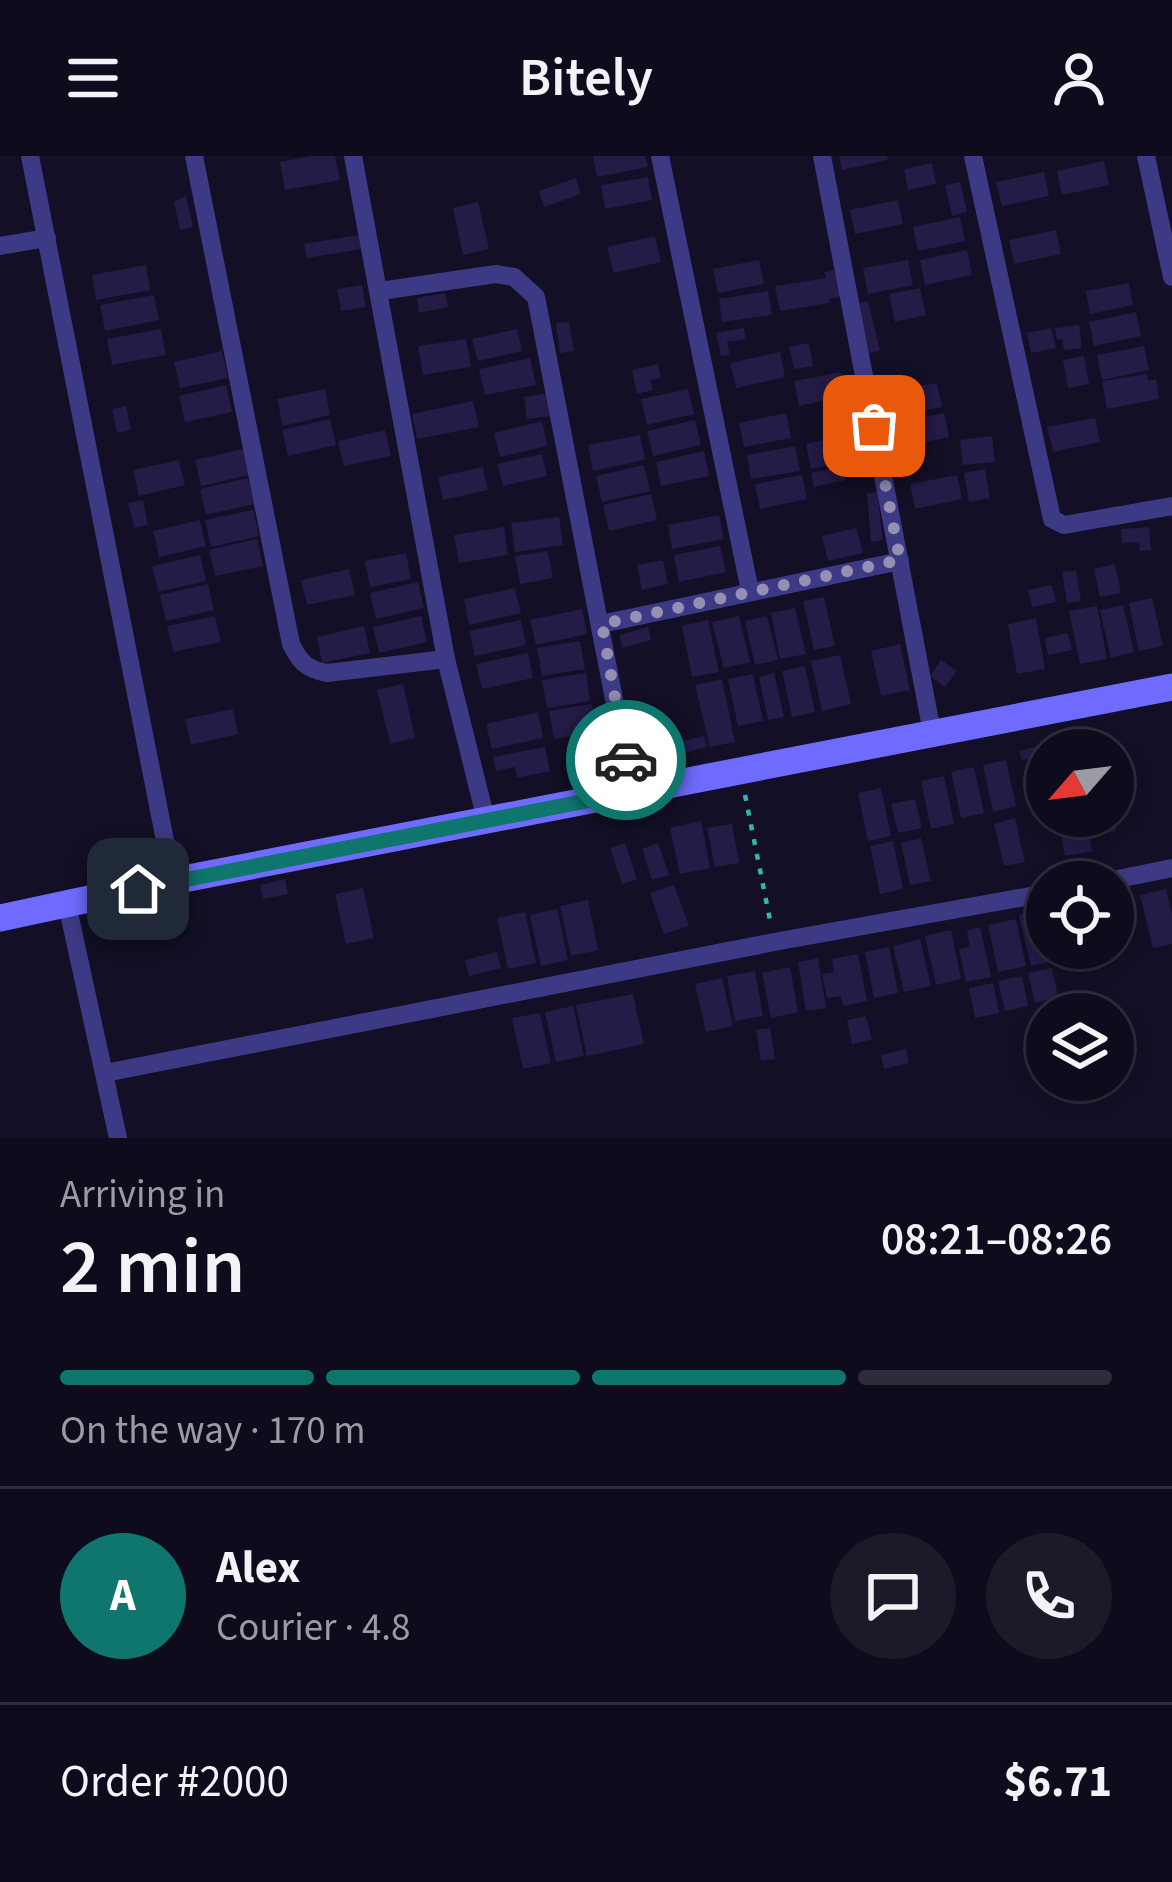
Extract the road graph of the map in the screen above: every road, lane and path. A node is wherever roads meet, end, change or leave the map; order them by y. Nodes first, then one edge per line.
1 (30, 156) edge
2 (194, 156) edge
3 (353, 156) edge
4 (660, 156) edge
5 (822, 156) edge
6 (973, 156) edge
7 (1146, 156) edge
8 (1172, 172) edge
9 (1151, 177) junction
10 (47, 238) junction
11 (0, 245) edge
12 (1172, 278) edge
13 (380, 291) junction
14 (1172, 506) edge
15 (900, 560) junction
16 (750, 591) junction
17 (602, 624) junction
18 (446, 658) junction
19 (1172, 687) edge
20 (932, 732) junction
21 (740, 772) junction
22 (632, 792) junction
23 (486, 820) junction
24 (1172, 868) edge
25 (1134, 876) edge
26 (173, 881) junction
27 (1026, 897) edge
28 (67, 904) junction
29 (0, 918) edge
30 (774, 942) junction
31 (105, 1073) junction
32 (118, 1138) edge

1 - 10 street
2 - 18 street
3 - 13 street
4 - 16 street
5 - 15 street
6 - 14 street
7 - 9 street
8 - 9 street
9 - 12 street
10 - 11 street
10 - 26 street
13 - 17 street
13 - 18 street
15 - 16 street
15 - 20 street
16 - 17 street
17 - 22 street
18 - 23 street
19 - 20 street
20 - 21 street
21 - 22 street
21 - 30 path
22 - 23 street
23 - 26 street
24 - 25 street
26 - 28 street
27 - 30 street
28 - 29 street
28 - 31 street
30 - 31 street
31 - 32 street

